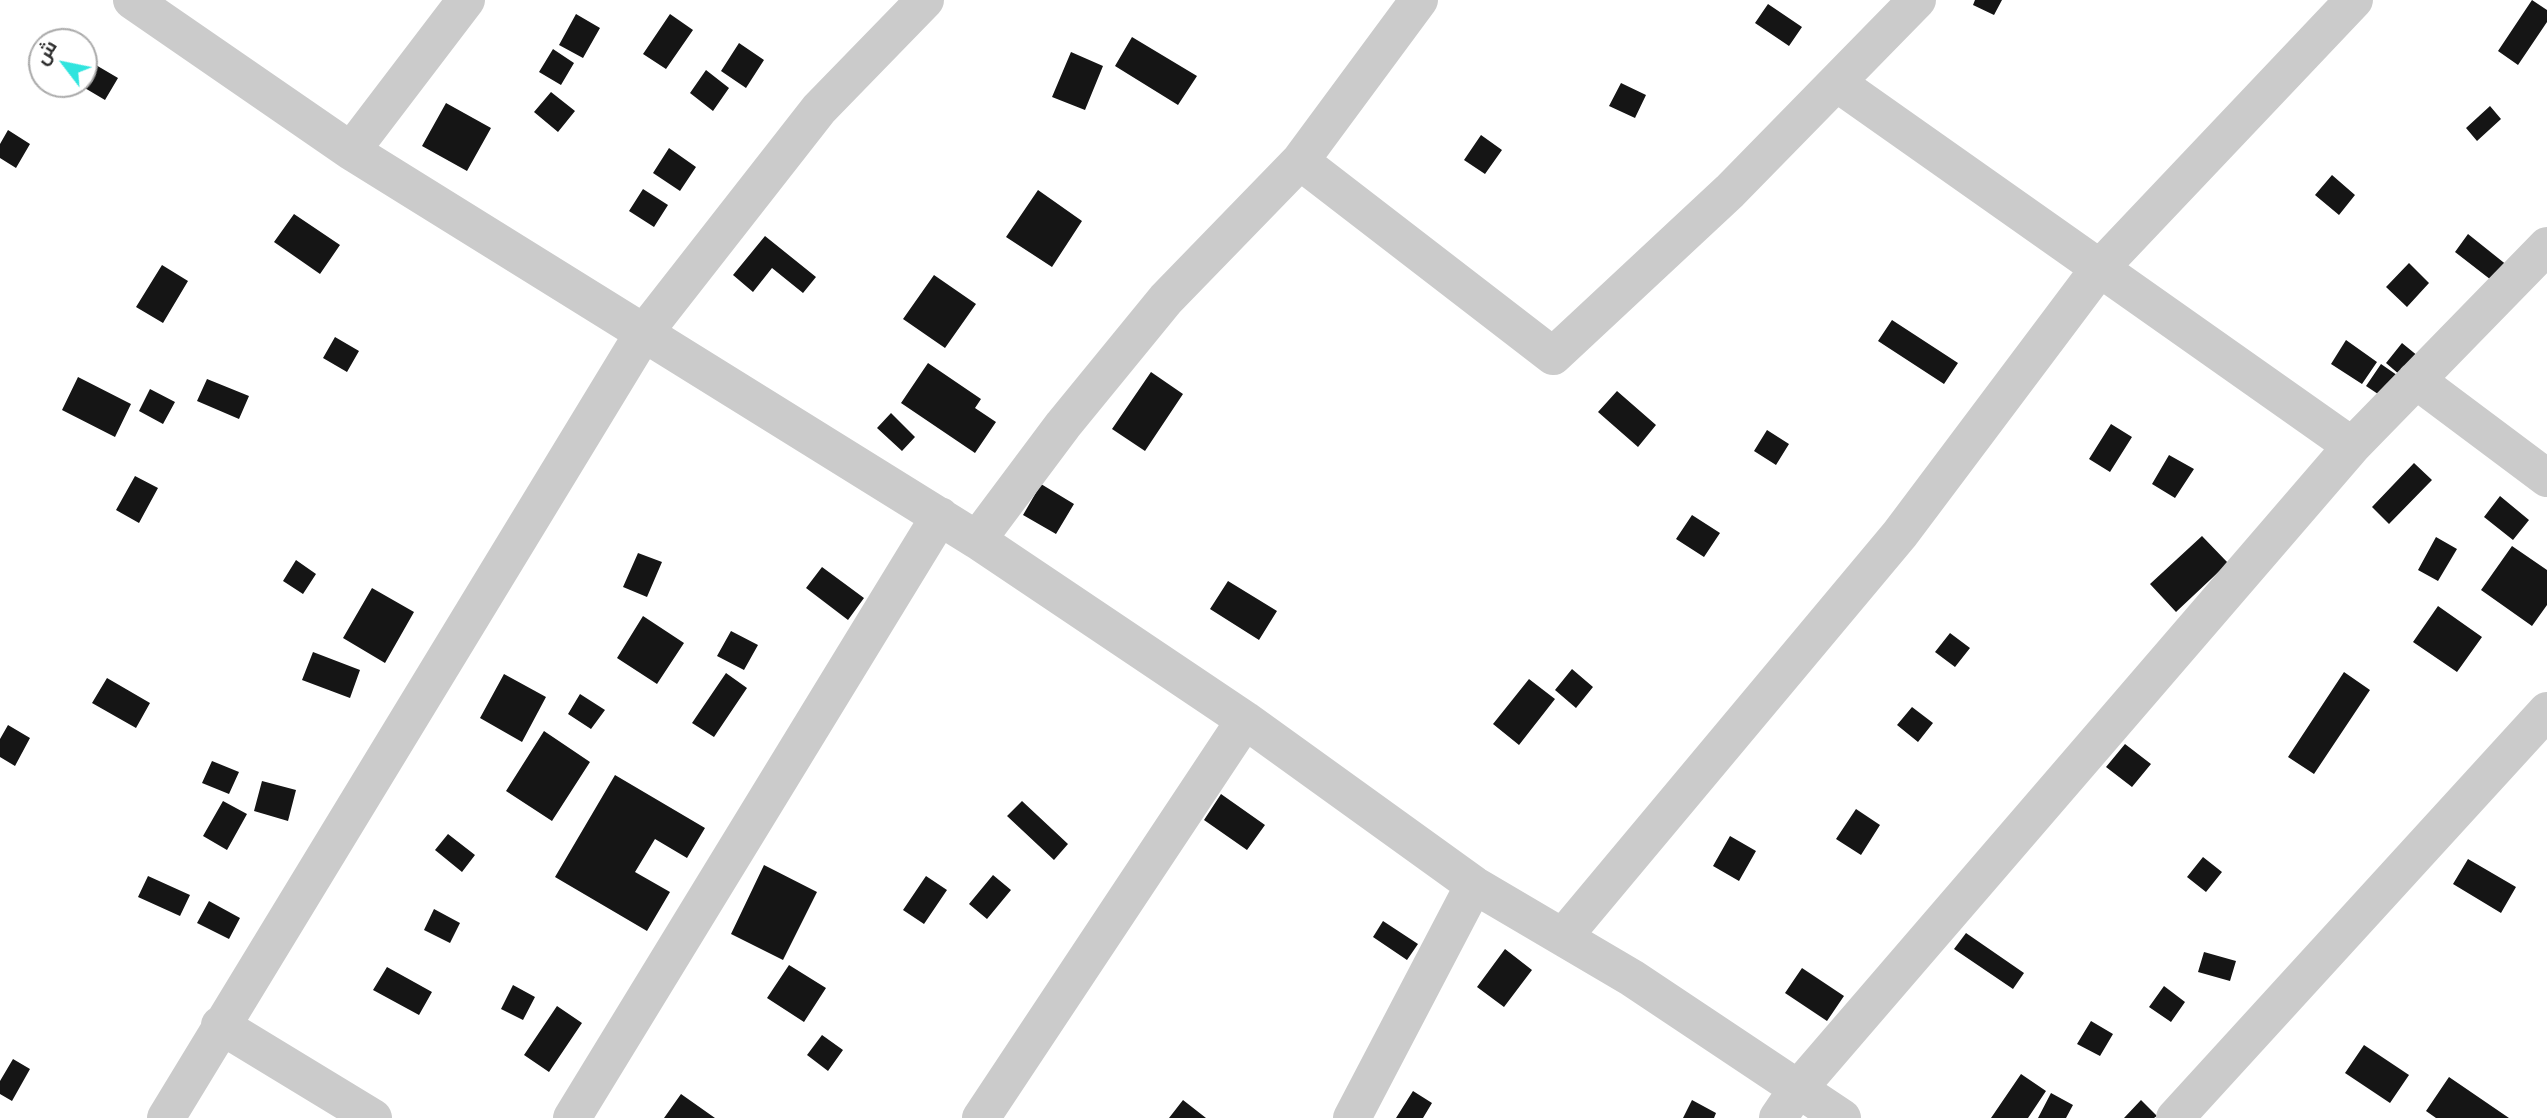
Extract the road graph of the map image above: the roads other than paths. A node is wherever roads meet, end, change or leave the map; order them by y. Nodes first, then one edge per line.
1 (132, 0) edge
2 (466, 0) edge
3 (925, 0) edge
4 (1419, 0) edge
5 (1917, 0) edge
6 (2354, 0) edge
7 (1838, 83) junction
8 (351, 151) junction
9 (1300, 161) junction
10 (2547, 246) edge
11 (2099, 269) junction
12 (643, 334) junction
13 (2416, 380) junction
14 (2352, 446) junction
15 (2547, 478) edge
16 (940, 516) junction
17 (977, 540) junction
18 (2547, 710) edge
19 (1245, 720) junction
20 (1475, 885) junction
21 (1563, 937) junction
22 (220, 1025) junction
23 (1788, 1104) edge
24 (166, 1118) edge
25 (373, 1118) edge
26 (572, 1118) edge
27 (981, 1118) edge
28 (1352, 1118) edge
29 (1842, 1118) edge
30 (2175, 1118) edge

1 - 8 street
2 - 8 street
3 - 12 street
4 - 9 street
5 - 7 street
6 - 11 street
7 - 9 street
7 - 11 street
8 - 12 street
9 - 17 street
10 - 13 street
11 - 14 street
11 - 21 street
12 - 16 street
12 - 22 street
13 - 14 street
13 - 15 street
14 - 23 street
16 - 17 street
16 - 26 street
17 - 19 street
18 - 30 street
19 - 20 street
19 - 27 street
20 - 21 street
20 - 28 street
21 - 23 street
22 - 24 street
22 - 25 street
23 - 29 street

